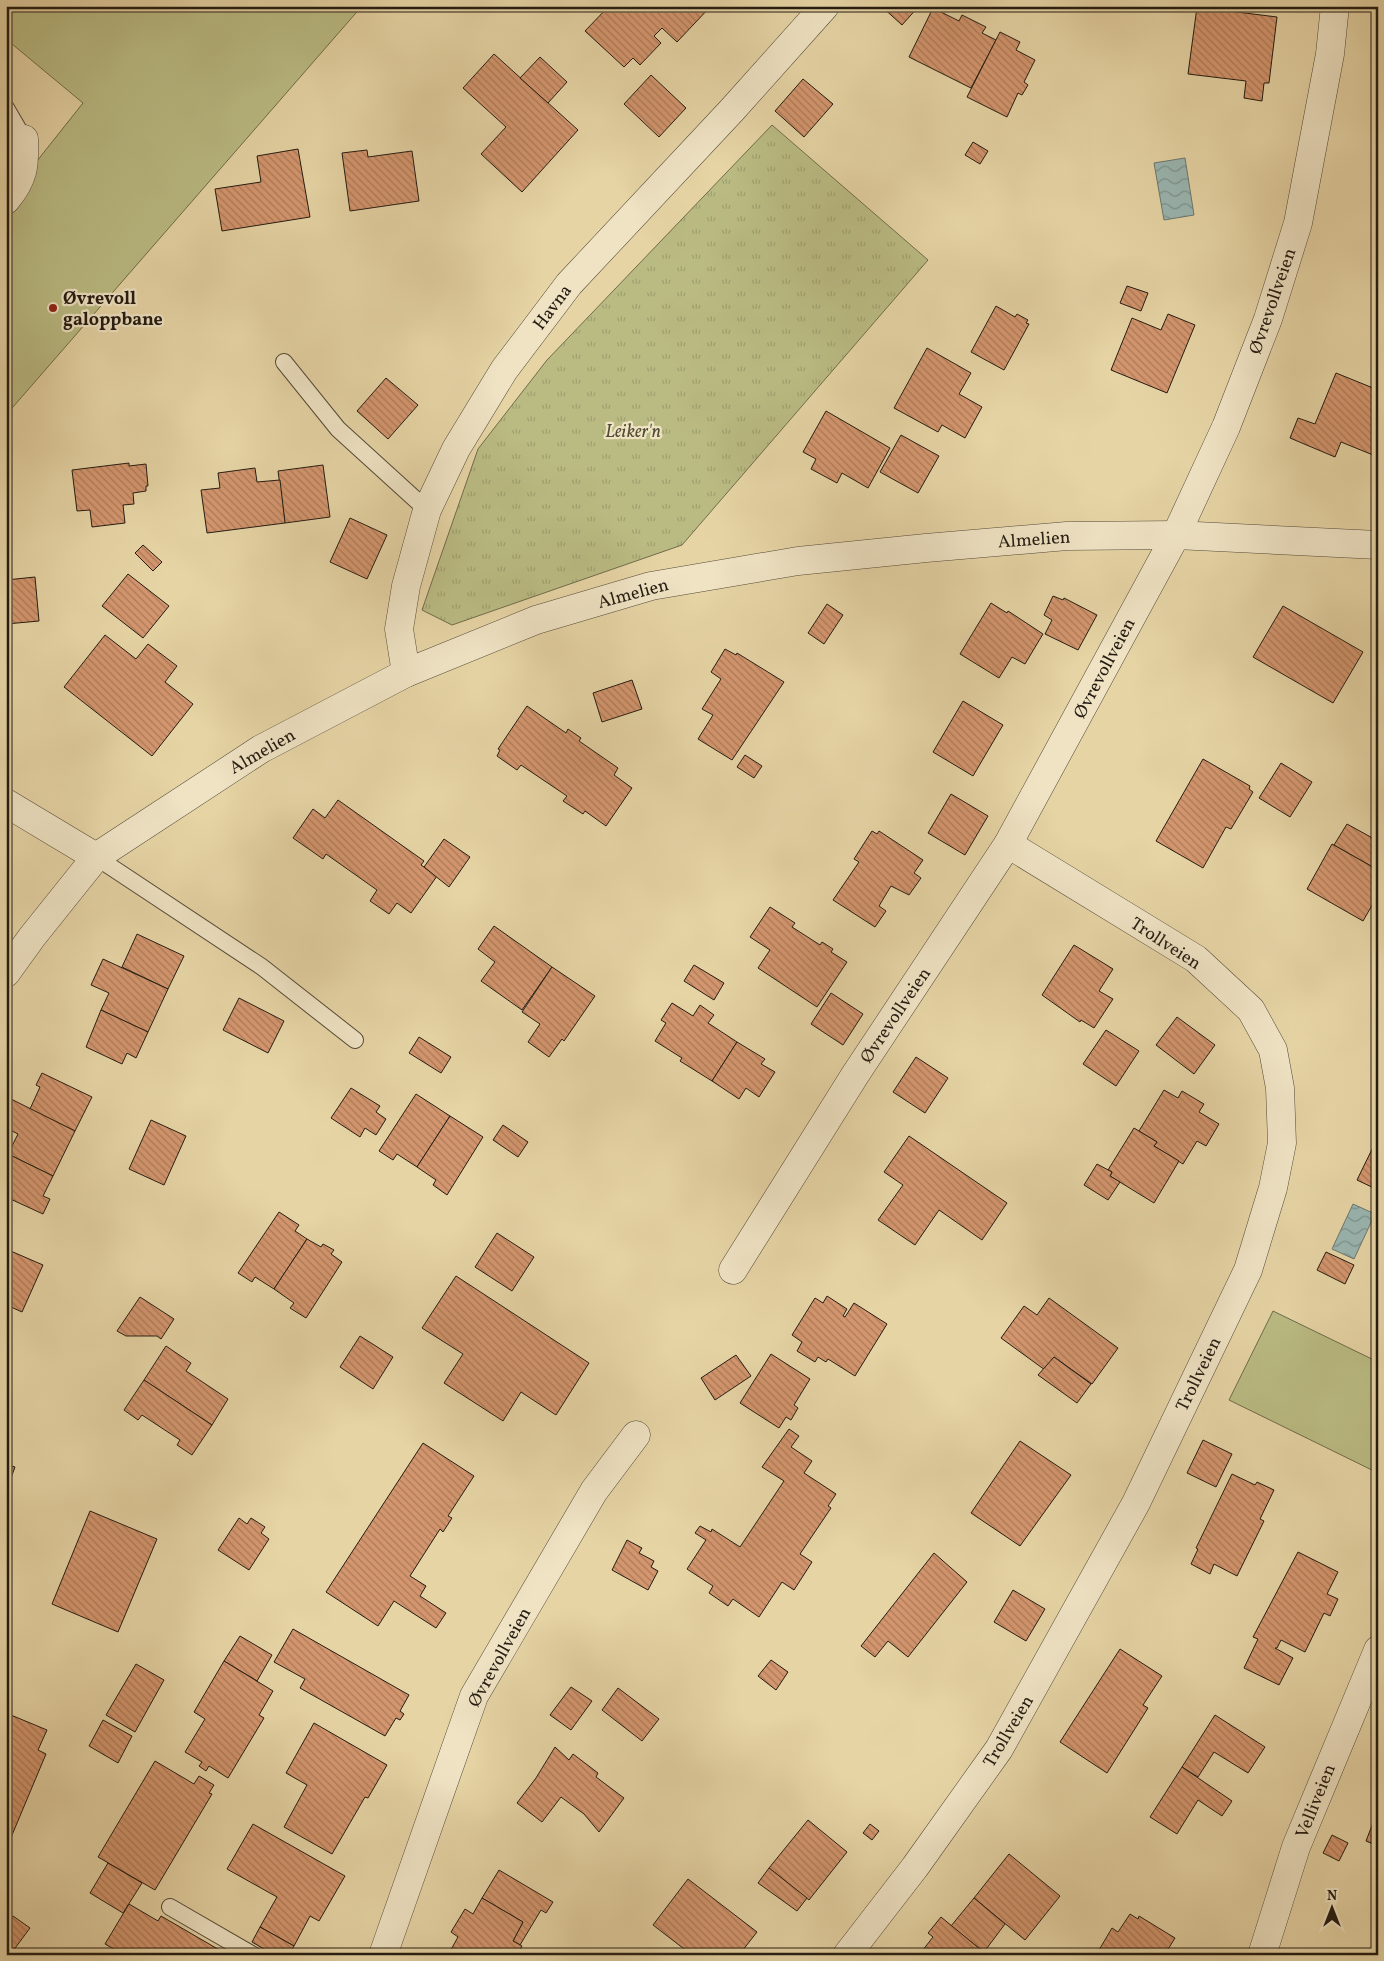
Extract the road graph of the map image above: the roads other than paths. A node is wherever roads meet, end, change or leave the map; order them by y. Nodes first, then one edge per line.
1 (825, 6) edge
2 (1335, 6) edge
3 (6, 108) edge
4 (24, 139) joint
5 (6, 200) edge
6 (284, 362) dead end
7 (427, 510) junction
8 (1176, 535) junction
9 (1378, 546) edge
10 (406, 673) junction
11 (6, 803) edge
12 (1008, 844) junction
13 (96, 857) junction
14 (6, 973) edge
15 (355, 1040) dead end
16 (733, 1270) dead end
17 (636, 1435) dead end
18 (1378, 1650) edge
19 (170, 1907) dead end
20 (253, 1955) edge
21 (383, 1955) edge
22 (847, 1955) edge
23 (1262, 1955) edge

1 - 7 street, Havna
2 - 8 street, Øvrevollveien
3 - 4 lane
4 - 5 street
6 - 7 lane
7 - 10 street, Havna
8 - 9 street, Almelien
8 - 10 street, Almelien
8 - 12 street, Øvrevollveien
10 - 13 street, Almelien
11 - 13 street
12 - 16 street, Øvrevollveien
12 - 22 street, Trollveien
13 - 14 street, Almelien
13 - 15 lane
17 - 21 street, Øvrevollveien
18 - 23 street, Velliveien
19 - 20 lane

